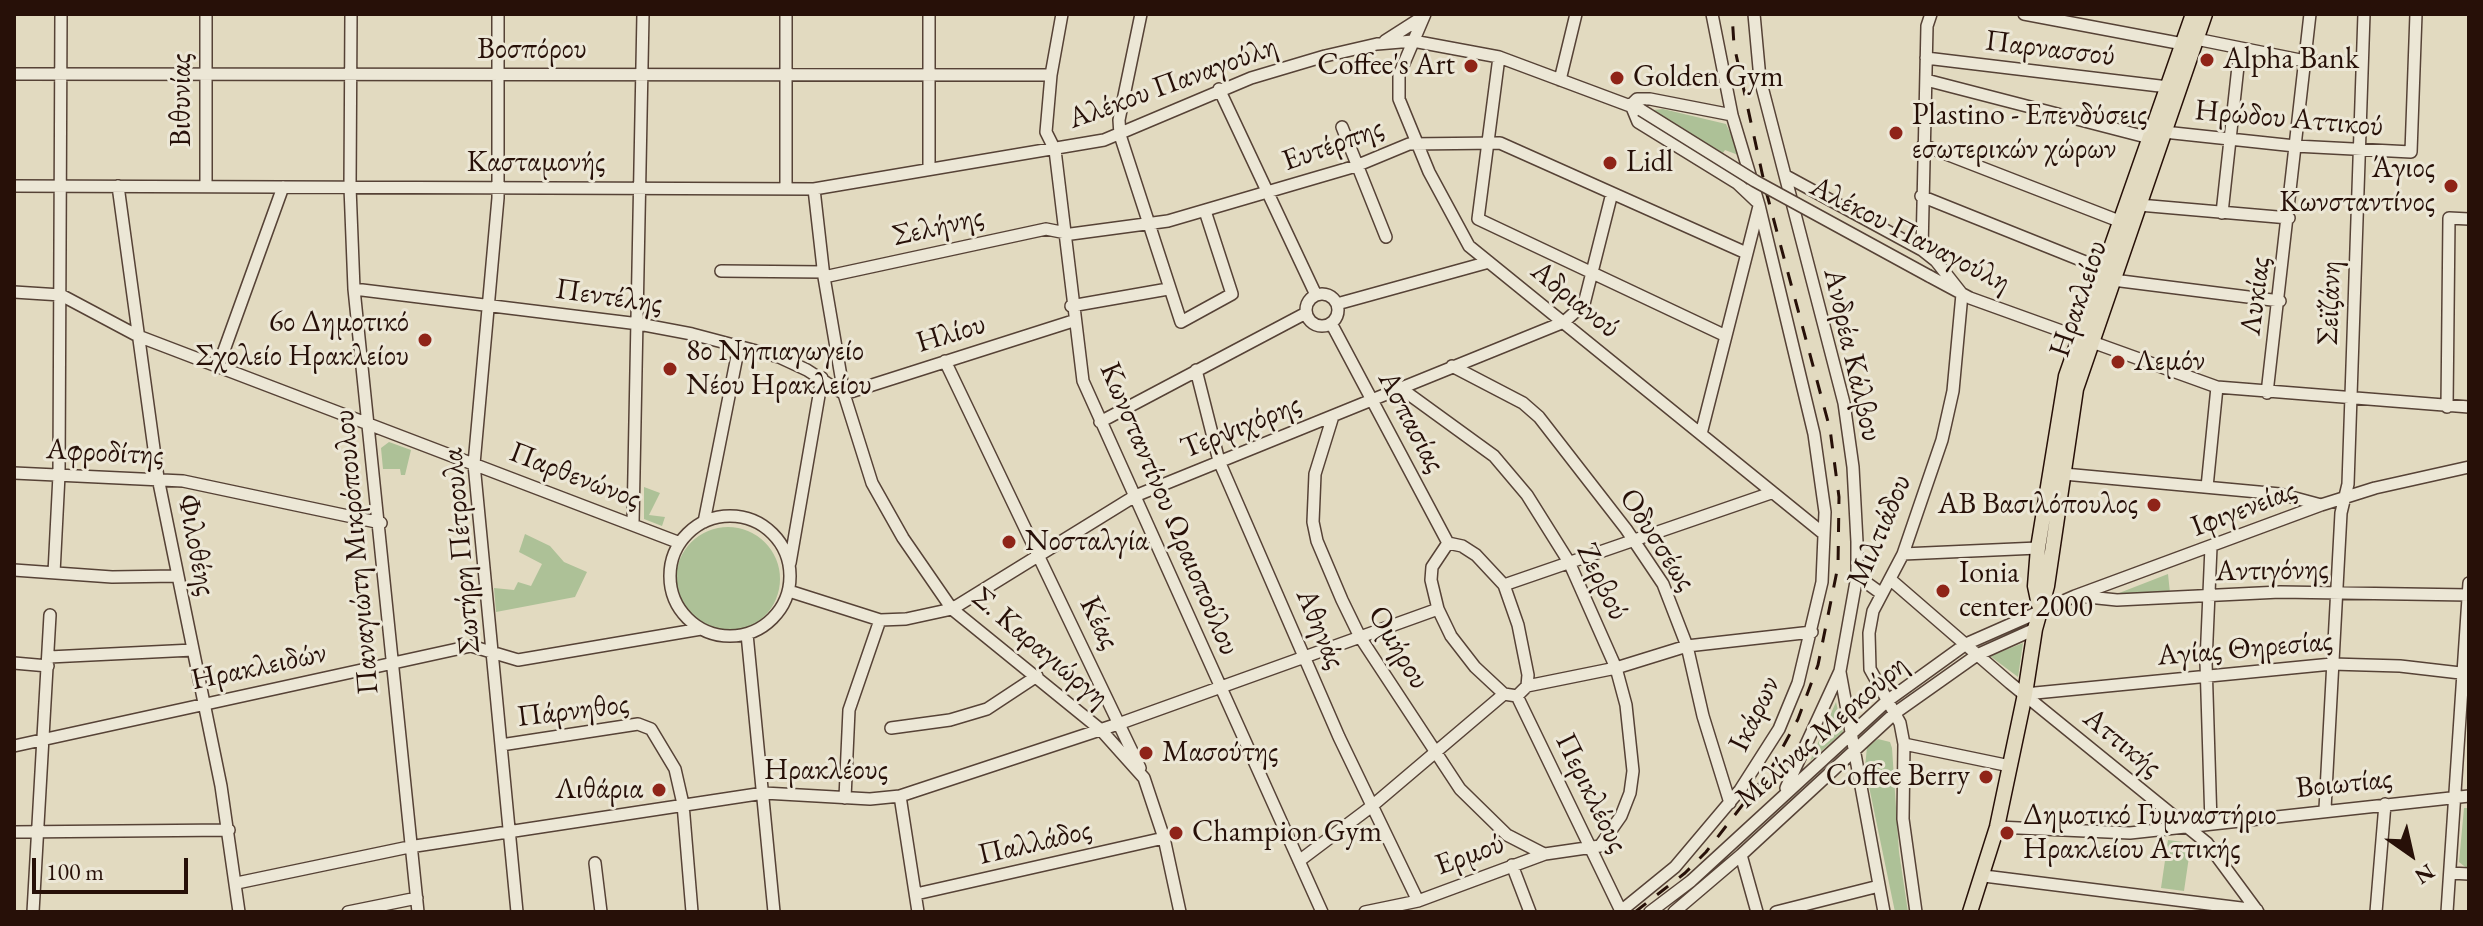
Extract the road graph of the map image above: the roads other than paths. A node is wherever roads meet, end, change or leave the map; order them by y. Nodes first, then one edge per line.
1 (61, 14) edge
2 (206, 14) edge
3 (351, 14) edge
4 (498, 14) edge
5 (643, 14) edge
6 (786, 14) edge
7 (929, 14) edge
8 (1062, 14) edge
9 (1141, 14) edge
10 (1425, 14) edge
11 (1576, 14) edge
12 (1712, 14) edge
13 (1754, 14) edge
14 (1931, 14) edge
15 (2024, 14) edge
16 (2193, 14) edge
17 (2205, 14) edge
18 (2310, 14) edge
19 (2364, 14) edge
20 (2416, 14) edge
21 (1413, 41) junction
22 (2190, 42) junction
23 (1377, 44) junction
24 (2240, 48) junction
25 (1499, 57) junction
26 (1926, 58) junction
27 (2305, 61) junction
28 (2362, 64) junction
29 (14, 74) edge
30 (61, 74) junction
31 (206, 74) junction
32 (351, 74) junction
33 (497, 74) junction
34 (644, 74) junction
35 (786, 75) junction
36 (929, 75) junction
37 (1051, 75) junction
38 (1560, 80) junction
39 (1926, 80) junction
40 (2168, 87) junction
41 (1219, 89) junction
42 (1636, 108) junction
43 (1732, 115) junction
44 (1342, 127) dead end
45 (2164, 132) junction
46 (1120, 135) junction
47 (2150, 138) junction
48 (2231, 140) junction
49 (1488, 142) junction
50 (1923, 145) junction
51 (1417, 146) junction
52 (2295, 146) junction
53 (1055, 150) junction
54 (2359, 151) junction
55 (1356, 166) junction
56 (929, 169) junction
57 (1786, 176) junction
58 (14, 186) edge
59 (61, 186) junction
60 (118, 186) junction
61 (206, 186) junction
62 (283, 187) junction
63 (350, 187) junction
64 (499, 187) junction
65 (642, 188) junction
66 (786, 189) junction
67 (814, 189) junction
68 (1268, 193) junction
69 (1612, 193) junction
70 (1921, 196) junction
71 (1759, 205) junction
72 (2139, 205) junction
73 (1205, 211) junction
74 (2222, 213) junction
75 (2289, 218) junction
76 (1478, 219) junction
77 (2469, 219) edge
78 (2119, 221) junction
79 (1148, 223) junction
80 (1459, 232) junction
81 (1063, 233) junction
82 (1386, 237) dead end
83 (1922, 250) junction
84 (1744, 252) junction
85 (1489, 262) junction
86 (721, 271) dead end
87 (1592, 273) junction
88 (2108, 274) junction
89 (824, 275) junction
90 (354, 289) junction
91 (1168, 289) junction
92 (14, 292) edge
93 (1962, 294) junction
94 (61, 295) junction
95 (1316, 295) junction
96 (2280, 301) junction
97 (1337, 304) junction
98 (490, 305) junction
99 (1071, 306) junction
100 (1306, 313) junction
101 (1073, 321) junction
102 (1564, 322) junction
103 (1331, 323) junction
104 (639, 324) junction
105 (138, 336) junction
106 (1726, 336) junction
107 (2084, 339) junction
108 (739, 346) junction
109 (945, 361) junction
110 (1452, 366) junction
111 (218, 367) junction
112 (1196, 370) junction
113 (822, 378) junction
114 (1399, 387) junction
115 (2217, 387) junction
116 (2267, 393) junction
117 (844, 394) junction
118 (1371, 399) junction
119 (2350, 400) junction
120 (2447, 407) junction
121 (2469, 407) edge
122 (1333, 416) junction
123 (1100, 422) junction
124 (371, 426) junction
125 (1701, 434) junction
126 (1219, 461) junction
127 (474, 464) junction
128 (2469, 467) edge
129 (14, 473) edge
130 (2064, 474) junction
131 (59, 475) junction
132 (158, 478) junction
133 (2207, 487) junction
134 (1771, 493) junction
135 (1135, 496) junction
136 (2346, 497) junction
137 (2321, 505) junction
138 (704, 522) junction
139 (381, 523) junction
140 (633, 523) junction
141 (1824, 534) junction
142 (1634, 540) junction
143 (680, 543) junction
144 (1448, 543) junction
145 (2211, 547) junction
146 (2038, 548) junction
147 (1903, 554) junction
148 (1040, 557) junction
149 (1569, 562) junction
150 (790, 565) junction
151 (14, 570) edge
152 (54, 573) junction
153 (177, 576) junction
154 (1857, 576) junction
155 (1891, 580) junction
156 (2469, 583) edge
157 (1504, 585) junction
158 (789, 591) junction
159 (1882, 594) junction
160 (2337, 594) junction
161 (2208, 595) junction
162 (2469, 595) edge
163 (2075, 596) junction
164 (952, 609) junction
165 (1438, 609) junction
166 (2040, 609) junction
167 (50, 615) dead end
168 (880, 620) junction
169 (701, 629) junction
170 (2035, 629) junction
171 (1812, 632) junction
172 (747, 634) junction
173 (1360, 637) junction
174 (1966, 644) junction
175 (1687, 646) junction
176 (193, 650) junction
177 (494, 655) junction
178 (1977, 655) junction
179 (1307, 656) junction
180 (49, 662) junction
181 (14, 663) edge
182 (392, 663) junction
183 (2332, 664) junction
184 (1616, 668) junction
185 (1840, 671) junction
186 (2466, 674) edge
187 (2206, 675) junction
188 (1037, 676) junction
189 (1527, 686) junction
190 (1219, 688) junction
191 (1504, 694) junction
192 (2025, 694) junction
193 (1517, 696) junction
194 (1887, 701) junction
195 (204, 703) junction
196 (1895, 713) junction
197 (1121, 723) junction
198 (891, 728) dead end
199 (1101, 730) junction
200 (1853, 731) junction
201 (44, 739) junction
202 (1904, 744) junction
203 (501, 745) junction
204 (14, 746) edge
205 (1856, 748) junction
206 (1434, 753) junction
207 (2010, 766) junction
208 (1144, 778) junction
209 (764, 793) junction
210 (1782, 795) junction
211 (900, 796) junction
212 (2463, 796) edge
213 (845, 798) junction
214 (1730, 803) junction
215 (683, 804) junction
216 (2385, 804) junction
217 (1372, 806) junction
218 (2325, 809) junction
219 (2211, 823) junction
220 (2185, 826) junction
221 (1997, 827) junction
222 (229, 830) junction
223 (509, 830) junction
224 (14, 832) edge
225 (38, 832) junction
226 (1164, 838) junction
227 (409, 847) junction
228 (1592, 847) junction
229 (1545, 854) junction
230 (1741, 855) junction
231 (1299, 861) junction
232 (595, 863) dead end
233 (1512, 865) junction
234 (2450, 873) junction
235 (2469, 874) edge
236 (1984, 876) junction
237 (237, 883) junction
238 (1879, 886) junction
239 (916, 894) junction
240 (417, 898) junction
241 (1418, 901) junction
242 (1621, 911) edge
243 (2258, 911) edge
244 (33, 912) edge
245 (239, 912) edge
246 (348, 912) edge
247 (418, 912) edge
248 (517, 912) edge
249 (601, 912) edge
250 (692, 912) edge
251 (774, 912) edge
252 (918, 912) edge
253 (1180, 912) edge
254 (1322, 912) edge
255 (1365, 912) edge
256 (1530, 912) edge
257 (1650, 912) edge
258 (1674, 912) edge
259 (1757, 912) edge
260 (1776, 912) edge
261 (1884, 912) edge
262 (1916, 912) edge
263 (1970, 912) edge
264 (2376, 912) edge
265 (2447, 912) edge

1 - 30 street
2 - 31 street, Βιθυνίας
3 - 32 street, Παναγιώτη Μικρόπουλου
4 - 33 street, Σωτήρη Πέτρουλα
5 - 34 street
6 - 35 street
7 - 36 street
8 - 37 street, Κωνσταντίνου Ωραιοπούλου
9 - 46 street
10 - 21 street, Αδριανού
10 - 23 street
11 - 38 street
12 - 43 street, Ικάρων
13 - 57 street, Ανδρέα Κάλβου
14 - 26 street
15 - 22 street
16 - 22 main road, Ηρακλείου
17 - 22 main road, Ηρακλείου
18 - 27 street, Λυκίας
19 - 28 street, Σεϊζάνη
20 - 54 street, Ηρώδου Αττικού
21 - 23 street, Αλέκου Παναγούλη
21 - 25 street, Αλέκου Παναγούλη
21 - 51 street, Αδριανού
22 - 24 street
22 - 40 main road, Ηρακλείου
22 - 45 main road, Ηρακλείου
23 - 41 street, Αλέκου Παναγούλη
24 - 27 street
24 - 48 street
25 - 38 street, Αλέκου Παναγούλη
25 - 49 street
26 - 39 street
26 - 40 street, Παρνασσού
27 - 28 street
27 - 52 street, Λυκίας
28 - 54 street, Σεϊζάνη
29 - 30 street, Βοσπόρου
30 - 31 street, Βοσπόρου
30 - 59 street
31 - 32 street, Βοσπόρου
31 - 61 street, Βιθυνίας
32 - 33 street, Βοσπόρου
32 - 63 street, Παναγιώτη Μικρόπουλου
33 - 34 street, Βοσπόρου
33 - 64 street, Σωτήρη Πέτρουλα
34 - 35 street, Βοσπόρου
34 - 65 street
35 - 36 street, Βοσπόρου
35 - 66 street
36 - 37 street, Βοσπόρου
36 - 56 street
37 - 53 street, Κωνσταντίνου Ωραιοπούλου
38 - 42 street, Αλέκου Παναγούλη
39 - 47 street, Ηρώδου Αττικού
39 - 50 street
40 - 47 main road, Ηρακλείου
41 - 46 street, Αλέκου Παναγούλη
41 - 68 street
42 - 43 street, Αλέκου Παναγούλη
42 - 71 street
42 - 93 street, Αλέκου Παναγούλη, bridge
43 - 71 street, Ικάρων
44 - 55 street
45 - 48 street, Ηρώδου Αττικού
45 - 72 main road, Ηρακλείου
46 - 53 street, Αλέκου Παναγούλη
46 - 79 street
47 - 78 main road, Ηρακλείου
48 - 52 street, Ηρώδου Αττικού
48 - 74 street
49 - 51 street, Ευτέρπης
49 - 69 street, Ευτέρπης
49 - 76 street
50 - 70 street
50 - 78 street
51 - 55 street, Ευτέρπης
51 - 80 street, Αδριανού
52 - 54 street, Ηρώδου Αττικού
52 - 75 street, Λυκίας
53 - 56 street, Κασταμονής
53 - 81 street, Κωνσταντίνου Ωραιοπούλου
54 - 119 street, Σεϊζάνη
55 - 68 street, Ευτέρπης
55 - 82 street
56 - 67 street, Κασταμονής
57 - 83 street
57 - 154 street, Ανδρέα Κάλβου
58 - 59 street, Κασταμονής
59 - 60 street, Κασταμονής
59 - 94 street
60 - 61 street, Κασταμονής
60 - 105 street, Φιλοθέης
61 - 62 street, Κασταμονής
62 - 63 street, Κασταμονής
62 - 111 street
63 - 64 street, Κασταμονής
63 - 90 street, Παναγιώτη Μικρόπουλου
64 - 65 street, Κασταμονής
64 - 98 street, Σωτήρη Πέτρουλα
65 - 66 street, Κασταμονής
65 - 104 street
66 - 67 street, Κασταμονής
67 - 89 street, Σ. Καραγιώργη
68 - 73 street, Ευτέρπης
68 - 95 street
69 - 84 street, Ευτέρπης
69 - 87 street
70 - 83 street
70 - 88 street
71 - 84 street
71 - 141 street, Ικάρων
72 - 74 street
72 - 88 main road, Ηρακλείου
73 - 79 street, Ευτέρπης
73 - 91 street
74 - 75 street
75 - 96 street, Λυκίας
76 - 80 street
76 - 87 street
77 - 120 street
78 - 88 main road, Ηρακλείου
79 - 81 street, Ευτέρπης
79 - 91 street
80 - 85 street, Αδριανού
81 - 89 street, Σελήνης
81 - 99 street, Κωνσταντίνου Ωραιοπούλου
83 - 93 street
84 - 106 street
85 - 97 street
85 - 102 street, Αδριανού
86 - 89 street, Σελήνης
87 - 102 street
87 - 106 street
88 - 96 street
88 - 107 main road, Ηρακλείου
89 - 117 street, Σ. Καραγιώργη
90 - 98 street, Πεντέλης
90 - 124 street, Παναγιώτη Μικρόπουλου
91 - 99 street
92 - 94 street
93 - 107 street, Αλέκου Παναγούλη
93 - 147 street, Μιλτιάδου
94 - 105 street, Παρθενώνος
94 - 131 street
95 - 97 street
95 - 100 street
96 - 116 street, Λυκίας
97 - 103 street
98 - 104 street, Πεντέλης
98 - 127 street, Σωτήρη Πέτρουλα
99 - 101 street, Κωνσταντίνου Ωραιοπούλου
100 - 103 street
100 - 112 street
101 - 109 street, Ηλίου
101 - 123 street, Κωνσταντίνου Ωραιοπούλου
102 - 110 street, Τερψιχόρης
102 - 125 street, Αδριανού
103 - 118 street, Ασπασίας
104 - 108 street, Πεντέλης
104 - 140 street
105 - 111 street, Παρθενώνος
105 - 132 street, Φιλοθέης
106 - 125 street
107 - 115 street, Αλέκου Παναγούλη
107 - 130 main road, Ηρακλείου
107 - 146 main road, Ηρακλείου
108 - 113 street, Πεντέλης
108 - 138 street
109 - 117 street, Ηλίου
109 - 148 street, Κέας
110 - 114 street, Τερψιχόρης
110 - 142 street, Οδυσσέως
111 - 124 street, Παρθενώνος
112 - 123 street
112 - 126 street, Αθηνάς
113 - 117 street, Πεντέλης
113 - 150 street
114 - 118 street, Τερψιχόρης
114 - 149 street, Ζερβού
115 - 116 street, Αλέκου Παναγούλη
115 - 133 street
116 - 119 street, Αλέκου Παναγούλη
117 - 164 street, Σ. Καραγιώργη
118 - 122 street, Τερψιχόρης
118 - 144 street, Ασπασίας
119 - 120 street, Αλέκου Παναγούλη
119 - 136 street, Σεϊζάνη
120 - 121 street, Αλέκου Παναγούλη
122 - 126 street, Τερψιχόρης
122 - 173 street, Ομήρου
123 - 135 street, Κωνσταντίνου Ωραιοπούλου
124 - 127 street, Παρθενώνος
124 - 139 street, Παναγιώτη Μικρόπουλου
125 - 134 street, Αδριανού
126 - 135 street, Τερψιχόρης
126 - 179 street, Αθηνάς
127 - 140 street, Παρθενώνος
127 - 177 street, Σωτήρη Πέτρουλα
128 - 136 street, Ιφιγενείας
129 - 131 street, Αφροδίτης
130 - 133 street
130 - 166 main road, Ηρακλείου
131 - 132 street, Αφροδίτης
131 - 152 street
132 - 139 street, Αφροδίτης
132 - 153 street, Φιλοθέης
133 - 137 street
134 - 141 street, Αδριανού
134 - 142 street
135 - 148 street, Τερψιχόρης
135 - 190 street, Κωνσταντίνου Ωραιοπούλου
136 - 137 street, Ιφιγενείας
136 - 160 street, Σεϊζάνη
137 - 145 street, Ιφιγενείας
138 - 143 street
138 - 150 street
139 - 182 street, Παναγιώτη Μικρόπουλου
140 - 143 street, Παρθενώνος
141 - 171 street, Ικάρων
142 - 149 street
142 - 175 street, Οδυσσέως
143 - 169 street
144 - 157 street
144 - 165 street
145 - 161 street
145 - 163 street, Ιφιγενείας
146 - 147 street
146 - 166 main road, Ηρακλείου
147 - 155 street, Μιλτιάδου
148 - 164 street, Τερψιχόρης
148 - 197 street, Κέας
149 - 157 street
149 - 184 street, Ζερβού
150 - 158 street
151 - 152 street
152 - 153 street
153 - 176 street, Φιλοθέης
154 - 159 street
154 - 185 street, Ανδρέα Κάλβου
155 - 159 street, Μιλτιάδου
155 - 174 street, Αττικής
156 - 162 street
157 - 189 street
158 - 168 street
158 - 172 street
159 - 194 street, Μιλτιάδου
160 - 161 street, Αντιγόνης
160 - 162 street, Αντιγόνης
160 - 183 street, Σεϊζάνη
161 - 163 street, Αντιγόνης
161 - 187 street
162 - 186 street
163 - 166 street, Ιφιγενείας
164 - 168 street, Τερψιχόρης
164 - 188 street, Σ. Καραγιώργη
165 - 173 street, Ηρακλέους
165 - 191 street
166 - 170 main road, Ηρακλείου
166 - 174 street, Μελίνας Μερκούρη
167 - 180 street
168 - 213 street
169 - 172 street
169 - 177 street, Ηρακλειδών
170 - 178 street, Μελίνας Μερκούρη
170 - 192 main road, Ηρακλείου
171 - 175 street
171 - 214 street, Ικάρων
172 - 209 street
173 - 179 street, Ηρακλέους
173 - 206 street, Ομήρου
174 - 178 street, Αττικής
174 - 194 street, Μελίνας Μερκούρη
175 - 184 street
175 - 214 street, Οδυσσέως
176 - 180 street
176 - 195 street, Φιλοθέης
177 - 182 street, Ηρακλειδών
177 - 203 street, Σωτήρη Πέτρουλα
178 - 192 street, Αττικής
178 - 196 street, Μελίνας Μερκούρη
179 - 190 street, Ηρακλέους
179 - 217 street, Αθηνάς
180 - 181 street
180 - 201 street
182 - 195 street, Ηρακλειδών
182 - 227 street, Παναγιώτη Μικρόπουλου
183 - 186 street, Αγίας Θηρεσίας
183 - 187 street, Αγίας Θηρεσίας
183 - 218 street, Σεϊζάνη
184 - 189 street
184 - 228 street, Ζερβού
185 - 200 street
185 - 210 street, Ανδρέα Κάλβου
186 - 212 street
187 - 192 street, Αγίας Θηρεσίας
187 - 219 street
188 - 198 street
188 - 199 street, Σ. Καραγιώργη
189 - 193 street
190 - 197 street, Ηρακλέους
190 - 231 street, Κωνσταντίνου Ωραιοπούλου
191 - 193 street
191 - 206 street
192 - 207 main road, Ηρακλείου
192 - 220 street, Αττικής
193 - 228 street, Περικλέους
194 - 196 street, Μιλτιάδου
194 - 200 street, Μελίνας Μερκούρη
195 - 201 street, Ηρακλειδών
195 - 222 street, Φιλοθέης
196 - 202 street, Μιλτιάδου
196 - 205 street, Μελίνας Μερκούρη
197 - 199 street, Ηρακλέους
197 - 208 street, Κέας
199 - 208 street, Σ. Καραγιώργη
199 - 211 street, Ηρακλέους
200 - 205 street
200 - 210 street, Μελίνας Μερκούρη
201 - 204 street, Ηρακλειδών
201 - 225 street
202 - 207 street
202 - 262 street, Μιλτιάδου
203 - 215 street, Πάρνηθος
203 - 223 street, Σωτήρη Πέτρουλα
205 - 230 street, Μελίνας Μερκούρη
205 - 238 street
206 - 217 street
206 - 229 street, Ομήρου
207 - 221 main road, Ηρακλείου
208 - 226 street, Σ. Καραγιώργη
209 - 213 street, Ηρακλέους
209 - 215 street, Ηρακλέους
209 - 251 street
210 - 257 street, Μελίνας Μερκούρη
211 - 213 street, Ηρακλέους
211 - 239 street
212 - 216 street, Βοιωτίας
212 - 234 street
214 - 242 street, Ικάρων
215 - 223 street, Ηρακλέους
215 - 250 street, Πάρνηθος
216 - 218 street, Βοιωτίας
216 - 264 street
217 - 231 street
217 - 241 street, Αθηνάς
218 - 219 street, Βοιωτίας
219 - 220 street, Βοιωτίας
220 - 221 street, Βοιωτίας
220 - 243 street, Αττικής
221 - 236 main road, Ηρακλείου
222 - 225 street
222 - 237 street, Φιλοθέης
223 - 227 street, Ηρακλέους
223 - 248 street, Σωτήρη Πέτρουλα
224 - 225 street
225 - 244 street
226 - 239 street, Παλλάδος
226 - 253 street, Σ. Καραγιώργη
227 - 237 street, Ηρακλέους
227 - 240 street, Παναγιώτη Μικρόπουλου
228 - 229 street, Ερμού
228 - 242 street, Περικλέους
229 - 233 street, Ερμού
230 - 258 street, Μελίνας Μερκούρη
230 - 259 street
231 - 254 street, Κωνσταντίνου Ωραιοπούλου
232 - 249 street
233 - 241 street, Ερμού
233 - 256 street
234 - 235 street
234 - 265 street
236 - 243 street
236 - 263 main road, Ηρακλείου
237 - 245 street, Φιλοθέης
238 - 260 street
238 - 261 street
239 - 252 street
240 - 246 street
240 - 247 street, Παναγιώτη Μικρόπουλου
241 - 255 street, Ερμού

